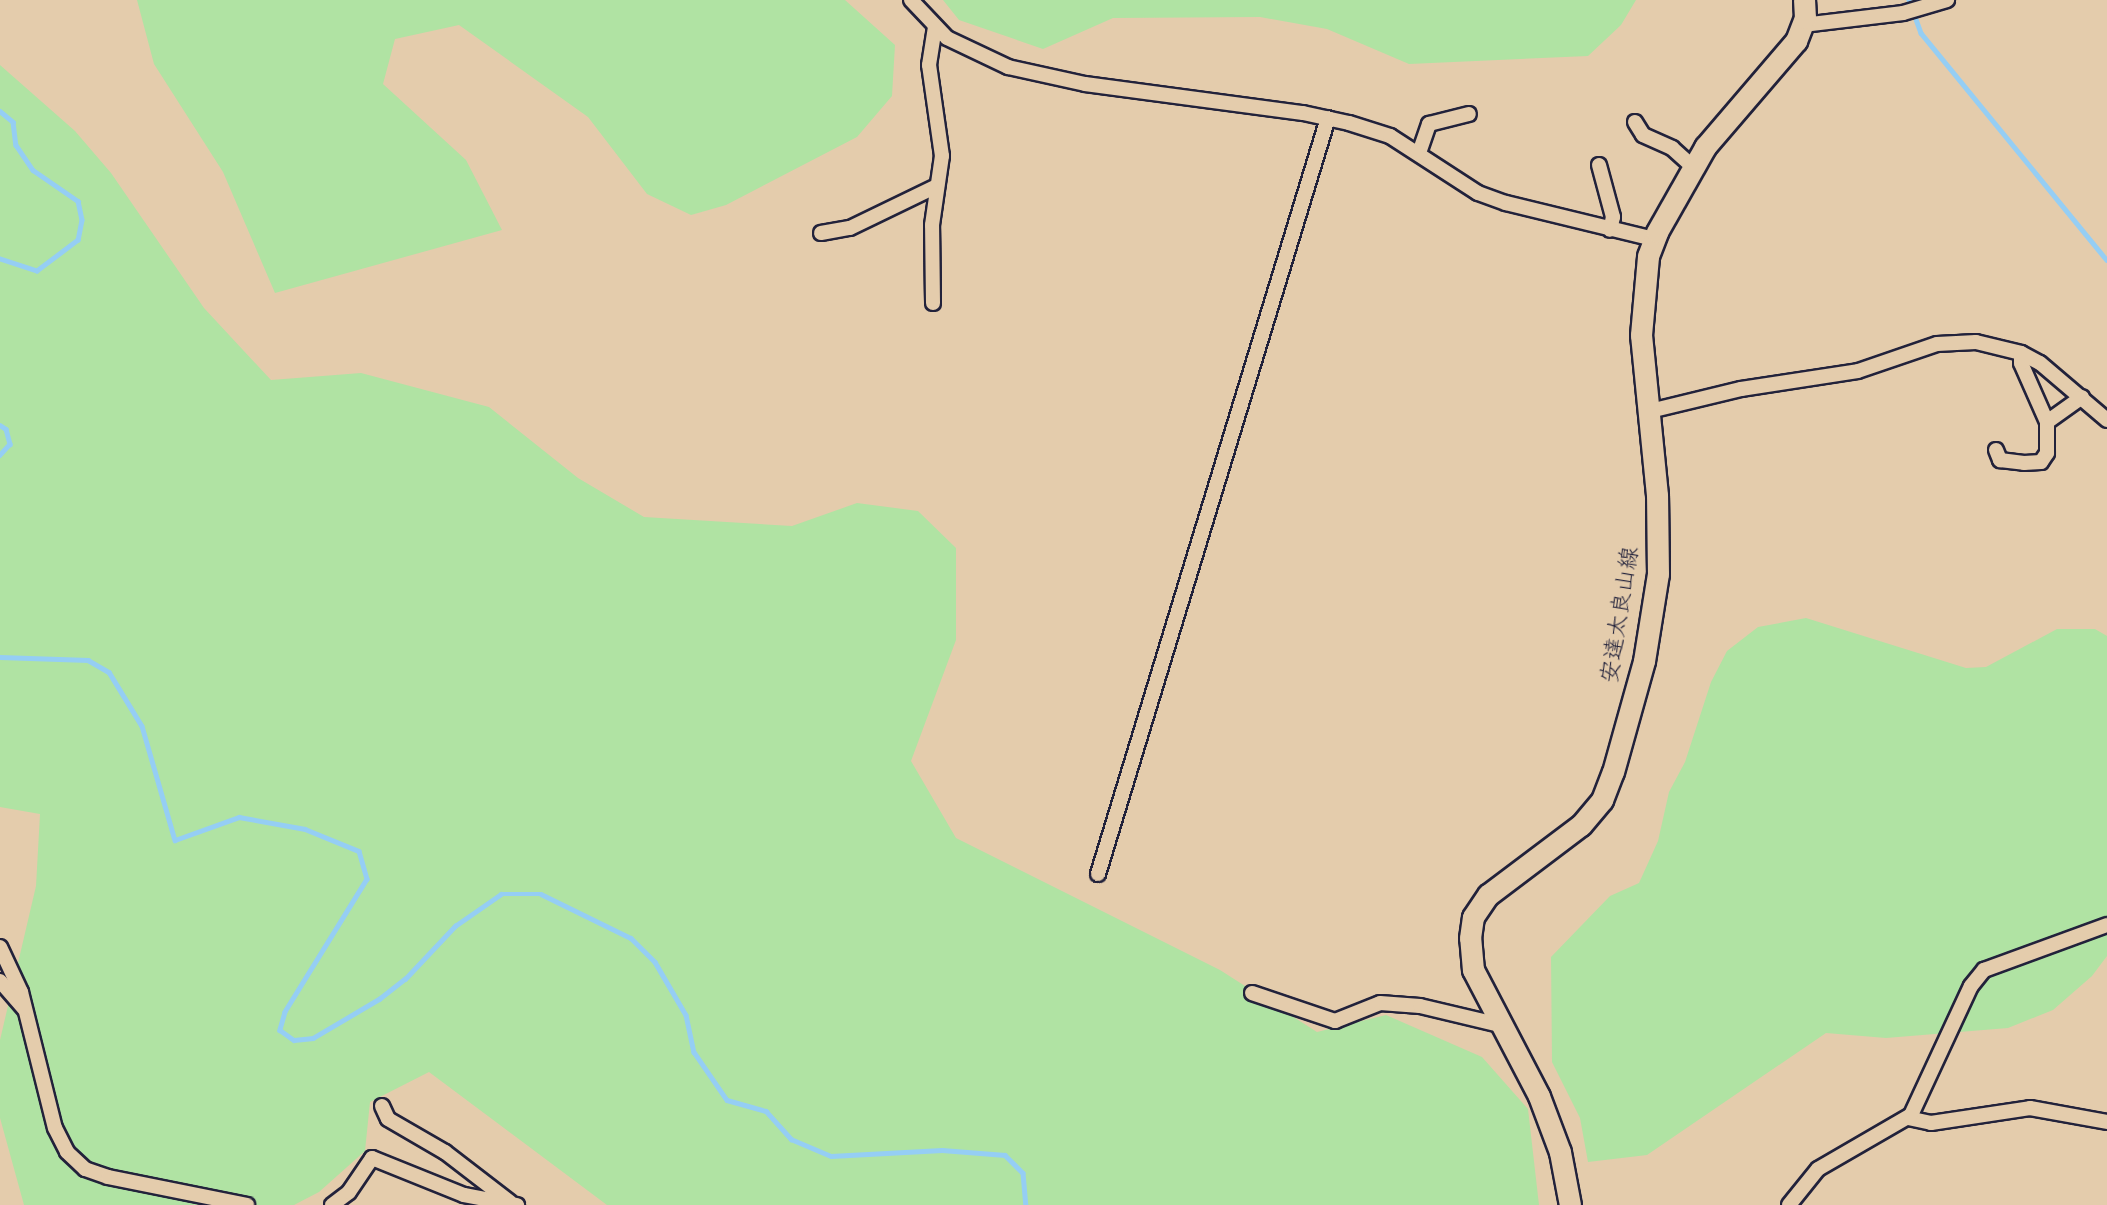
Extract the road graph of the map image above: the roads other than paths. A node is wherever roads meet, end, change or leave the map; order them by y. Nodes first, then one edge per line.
1 (911, 0) edge
2 (1804, 0) edge
3 (1947, 0) edge
4 (1803, 24) junction
5 (935, 28) junction
6 (1469, 114) dead end
7 (1328, 118) junction
8 (1634, 122) dead end
9 (1419, 153) junction
10 (1599, 165) dead end
11 (1693, 167) junction
12 (937, 186) junction
13 (1610, 230) junction
14 (821, 233) dead end
15 (1654, 239) junction
16 (933, 303) dead end
17 (2021, 353) junction
18 (2082, 397) junction
19 (1650, 411) junction
20 (2107, 420) edge
21 (2046, 422) junction
22 (1996, 450) dead end
23 (1098, 874) dead end
24 (2107, 925) edge
25 (0, 947) edge
26 (0, 981) edge
27 (1252, 993) dead end
28 (25, 1010) junction
29 (1504, 1026) junction
30 (382, 1106) dead end
31 (1908, 1118) junction
32 (2107, 1122) edge
33 (459, 1200) edge
34 (514, 1204) edge
35 (247, 1205) edge
36 (332, 1205) edge
37 (1570, 1205) edge
38 (1789, 1205) edge

1 - 5 street
2 - 4 main road, 安達太良山線
3 - 4 street
4 - 11 main road, 安達太良山線
5 - 7 street
5 - 12 street
6 - 9 street
7 - 9 street
7 - 23 street
8 - 11 street
9 - 13 street
10 - 13 street
11 - 15 main road, 安達太良山線
12 - 14 street
12 - 16 street
13 - 15 street
15 - 19 main road, 安達太良山線
17 - 18 street
17 - 19 street
17 - 21 street
18 - 20 street
18 - 21 street
19 - 29 main road, 安達太良山線
21 - 22 street
24 - 31 street
25 - 28 street
26 - 28 street
27 - 29 street
28 - 35 street
29 - 37 main road, 安達太良山線
30 - 34 street
31 - 32 street
31 - 38 street
33 - 34 street
33 - 36 street

